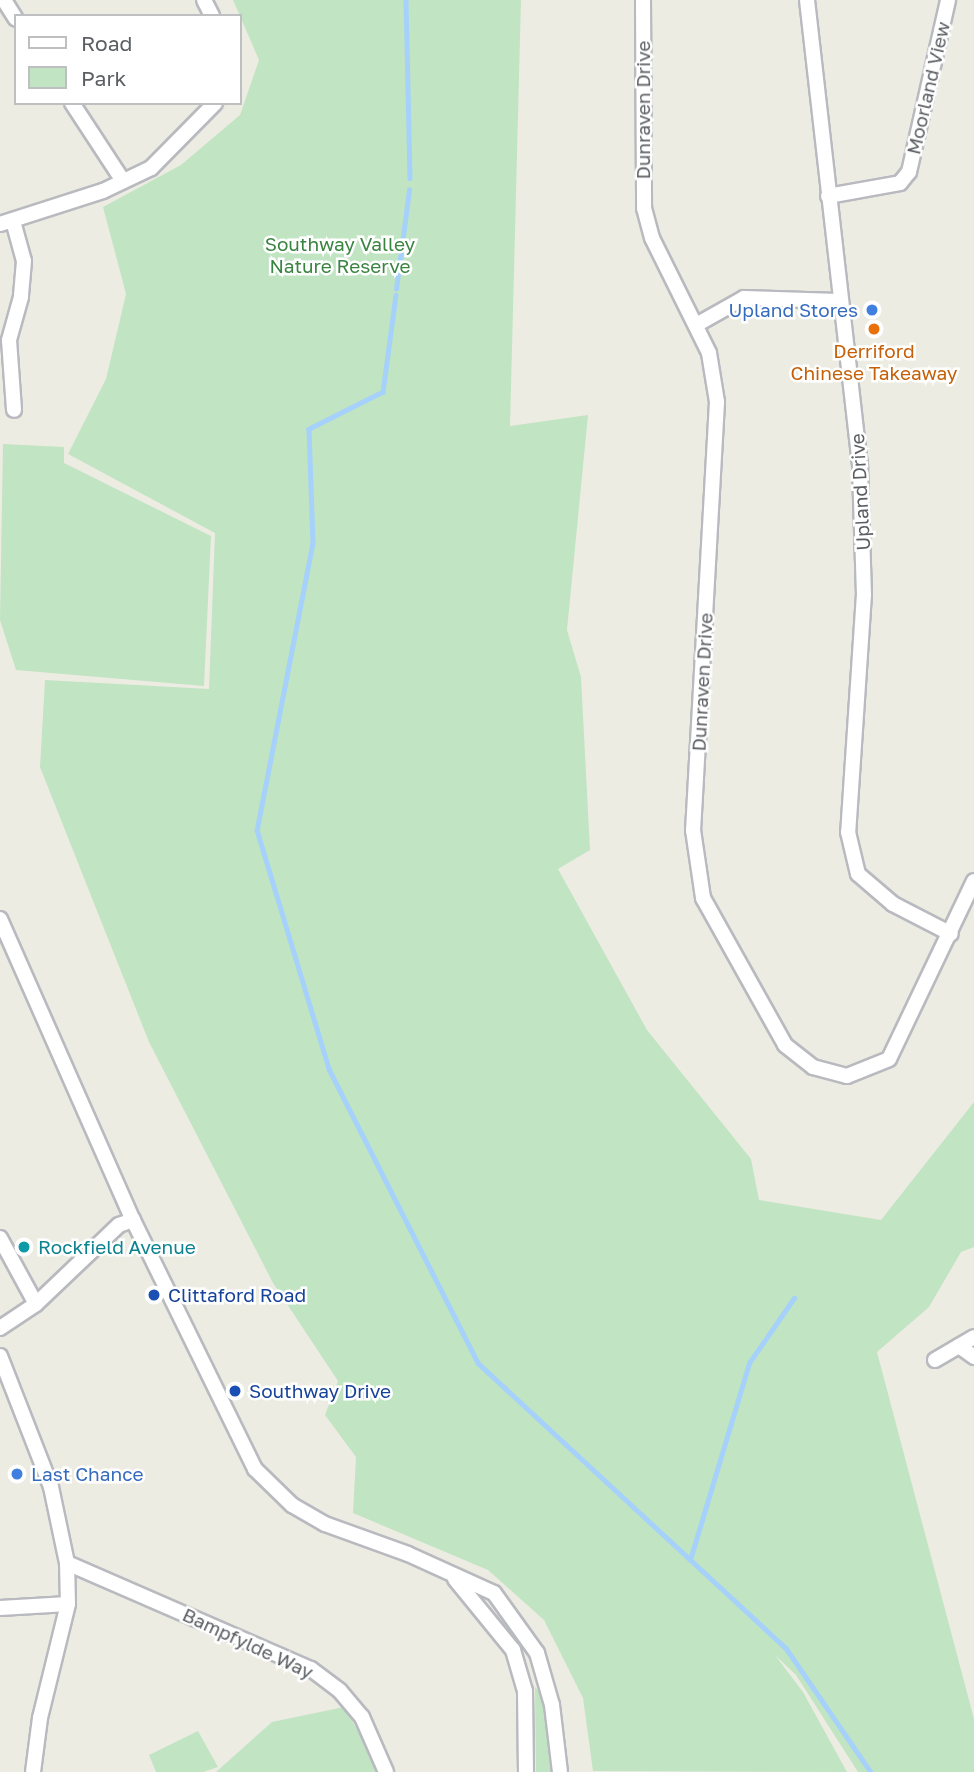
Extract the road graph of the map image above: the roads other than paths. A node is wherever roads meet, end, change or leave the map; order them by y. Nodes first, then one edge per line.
1 (4, 0) edge
2 (643, 0) edge
3 (807, 0) edge
4 (948, 0) edge
5 (14, 16) edge
6 (73, 105) edge
7 (213, 105) edge
8 (123, 181) junction
9 (828, 196) junction
10 (6, 223) edge
11 (839, 301) junction
12 (696, 325) junction
13 (15, 410) dead end
14 (974, 881) edge
15 (0, 919) edge
16 (951, 934) junction
17 (133, 1220) junction
18 (0, 1238) edge
19 (36, 1304) junction
20 (0, 1328) edge
21 (974, 1337) edge
22 (959, 1346) junction
23 (0, 1356) edge
24 (974, 1357) edge
25 (935, 1360) dead end
26 (67, 1563) junction
27 (449, 1573) junction
28 (68, 1604) junction
29 (0, 1608) edge
30 (33, 1772) edge
31 (386, 1772) edge
32 (526, 1772) edge
33 (560, 1772) edge

1 - 5 street
2 - 12 street, Dunraven Drive
3 - 9 street, Upland Drive
4 - 9 street, Moorland View
6 - 8 street
7 - 8 street
8 - 10 street
9 - 11 street, Upland Drive
10 - 13 street
11 - 12 street
11 - 16 street, Upland Drive
12 - 16 street, Dunraven Drive
14 - 16 street, Dunraven Drive
15 - 17 street
17 - 19 street
17 - 27 street
18 - 19 street
19 - 20 street
21 - 22 street
22 - 24 street
22 - 25 street
23 - 26 street
26 - 28 street
26 - 31 street, Bampfylde Way
27 - 32 street
27 - 33 street
28 - 29 street
28 - 30 street

